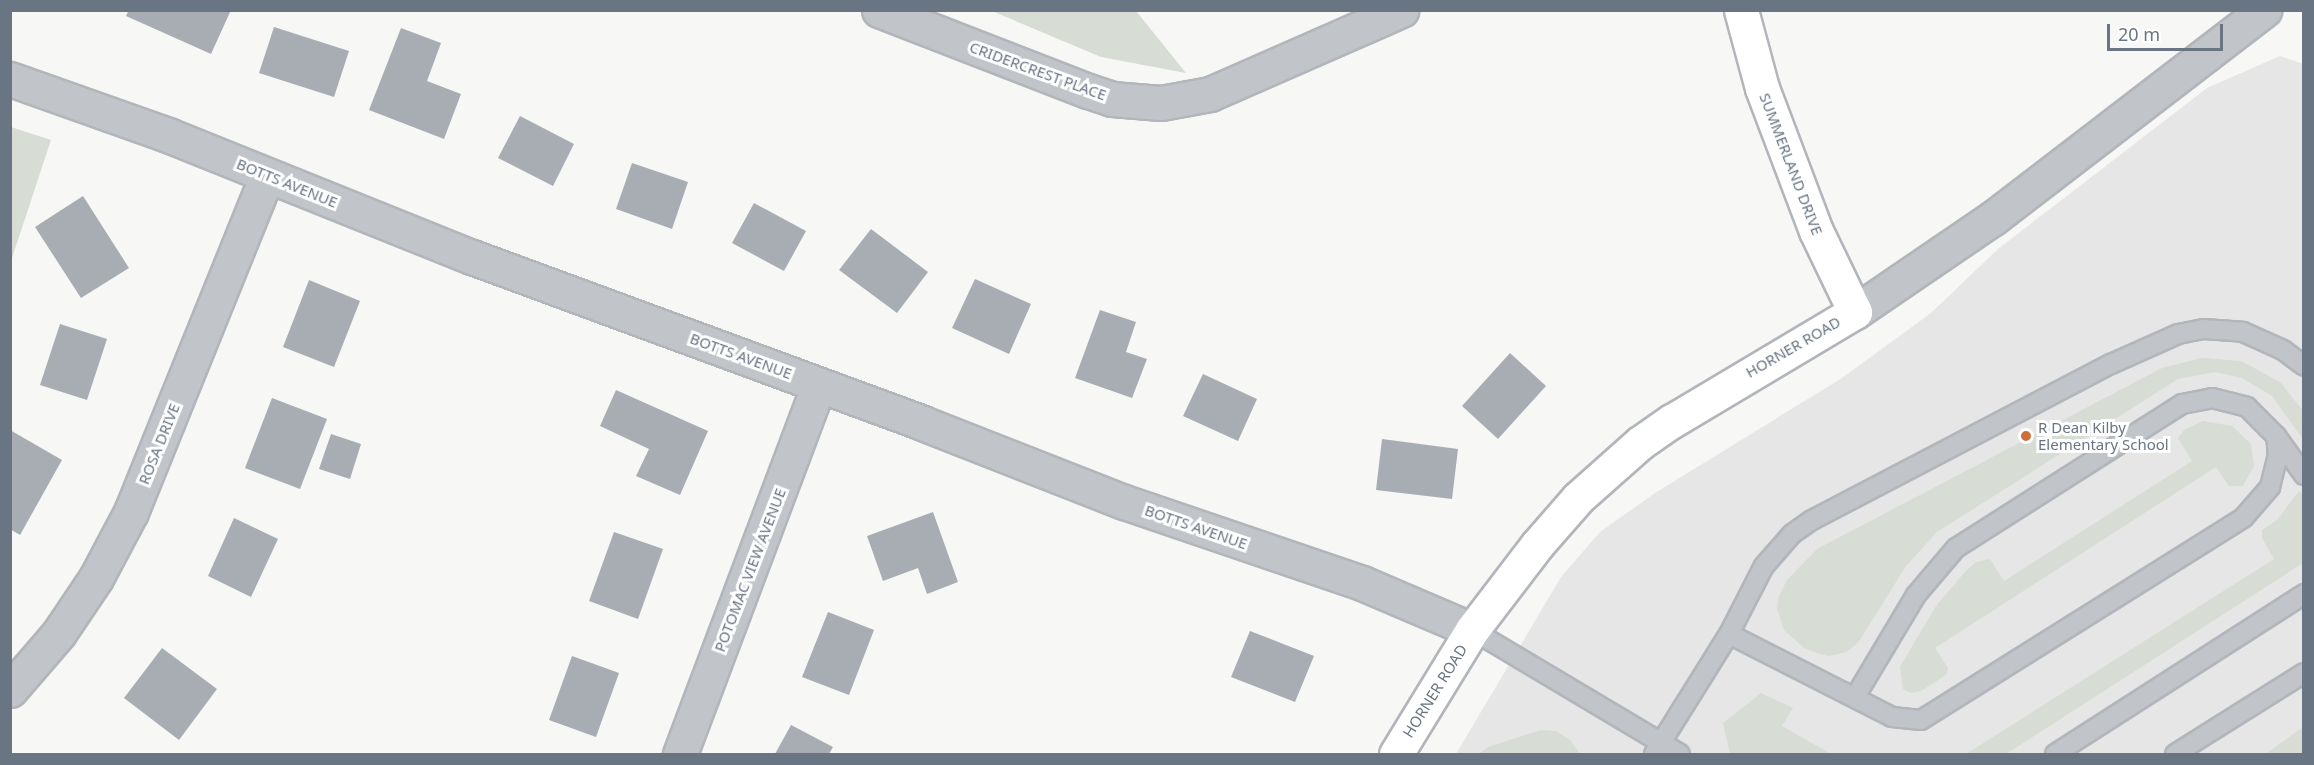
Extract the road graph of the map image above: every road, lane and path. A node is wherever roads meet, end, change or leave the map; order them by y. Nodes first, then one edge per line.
1 (879, 10) edge
2 (1401, 10) edge
3 (1742, 10) edge
4 (2245, 16) edge
5 (10, 79) edge
6 (267, 176) junction
7 (1855, 312) junction
8 (2304, 366) edge
9 (819, 385) junction
10 (2276, 436) junction
11 (2304, 475) edge
12 (2304, 594) edge
13 (1472, 630) junction
14 (1729, 634) junction
15 (2304, 673) edge
16 (10, 690) edge
17 (1855, 698) junction
18 (1658, 747) edge
19 (680, 754) edge
20 (1396, 754) edge
21 (1680, 754) edge
22 (2055, 754) edge
23 (2175, 754) edge

1 - 2 street, CRIDERCREST PLACE
3 - 7 main road, SUMMERLAND DRIVE
4 - 7 street, HORNER ROAD
5 - 6 street, BOTTS AVENUE
6 - 9 street, BOTTS AVENUE
6 - 16 street, ROSA DRIVE
7 - 13 main road, HORNER ROAD
8 - 14 lane
9 - 13 street, BOTTS AVENUE
9 - 19 street, POTOMAC VIEW AVENUE
10 - 11 lane
10 - 17 lane
10 - 17 lane
12 - 22 lane
13 - 18 lane
13 - 20 main road, HORNER ROAD
14 - 17 lane
14 - 18 lane
15 - 23 lane
18 - 21 lane

